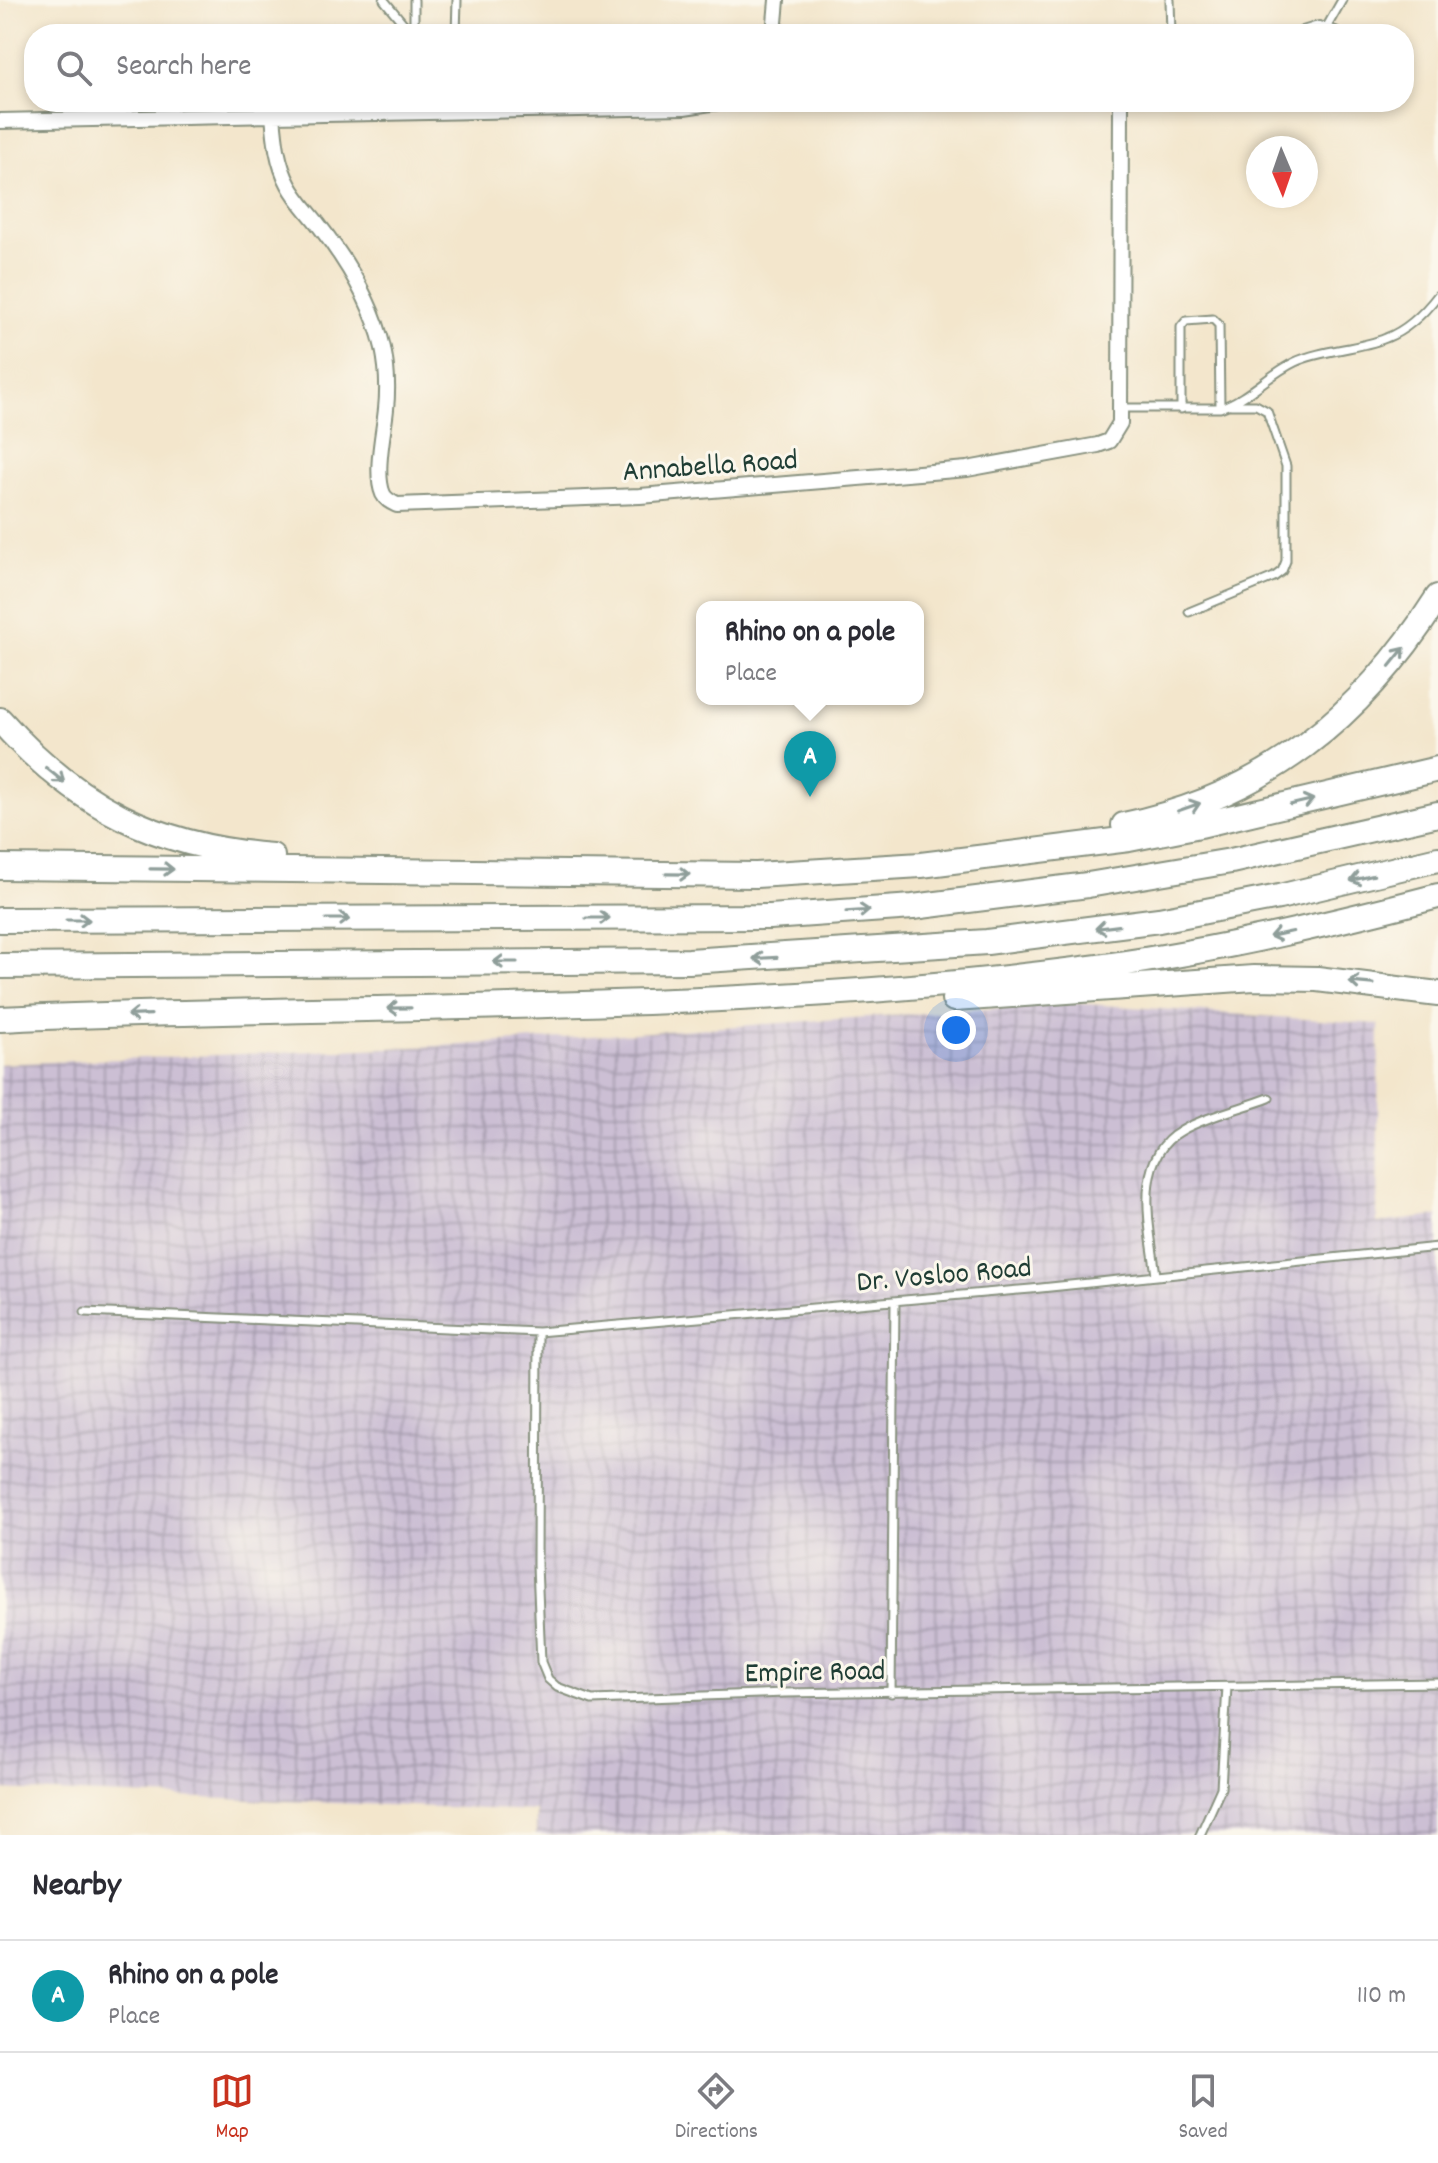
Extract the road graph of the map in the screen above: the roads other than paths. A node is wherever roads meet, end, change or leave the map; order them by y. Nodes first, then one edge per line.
1 (384, 0) edge
2 (414, 0) edge
3 (457, 0) edge
4 (777, 0) edge
5 (1170, 0) edge
6 (1342, 0) edge
7 (404, 24) edge
8 (413, 24) edge
9 (456, 24) edge
10 (775, 24) edge
11 (1171, 24) edge
12 (1333, 24) edge
13 (427, 112) edge
14 (1121, 112) edge
15 (273, 115) junction
16 (0, 121) edge
17 (1438, 295) edge
18 (1225, 406) junction
19 (1120, 408) junction
20 (1181, 409) junction
21 (1438, 597) edge
22 (1189, 612) dead end
23 (0, 720) edge
24 (1438, 769) edge
25 (1438, 814) edge
26 (1438, 859) edge
27 (921, 865) junction
28 (0, 867) edge
29 (460, 872) junction
30 (1438, 896) edge
31 (0, 920) edge
32 (0, 966) edge
33 (1438, 994) edge
34 (701, 1000) junction
35 (0, 1019) edge
36 (1269, 1098) dead end
37 (1438, 1247) edge
38 (1156, 1276) junction
39 (895, 1302) junction
40 (85, 1312) dead end
41 (538, 1332) junction
42 (1438, 1683) edge
43 (1227, 1687) junction
44 (891, 1693) junction
45 (1200, 1835) edge

1 - 7 lane
2 - 8 lane
3 - 9 lane
4 - 10 street
5 - 11 lane
6 - 12 lane
13 - 15 street
14 - 19 street, Annabella Road
15 - 16 street
15 - 19 street, Annabella Road
17 - 18 lane
18 - 20 lane
18 - 20 lane
18 - 22 lane
19 - 20 lane
27 -> 21 highway
23 -> 29 highway
27 -> 24 highway
31 -> 25 highway
26 -> 32 highway
29 -> 27 highway
28 -> 29 highway
30 -> 34 highway
33 -> 34 highway
34 -> 35 highway
36 - 38 lane
37 - 38 lane, Dr. Vosloo Road
38 - 39 lane, Dr. Vosloo Road
39 - 41 lane, Dr. Vosloo Road
39 - 44 lane
40 - 41 lane, Dr. Vosloo Road
41 - 44 lane, Empire Road
42 - 43 lane, Empire Road
43 - 44 lane, Empire Road
43 - 45 lane

